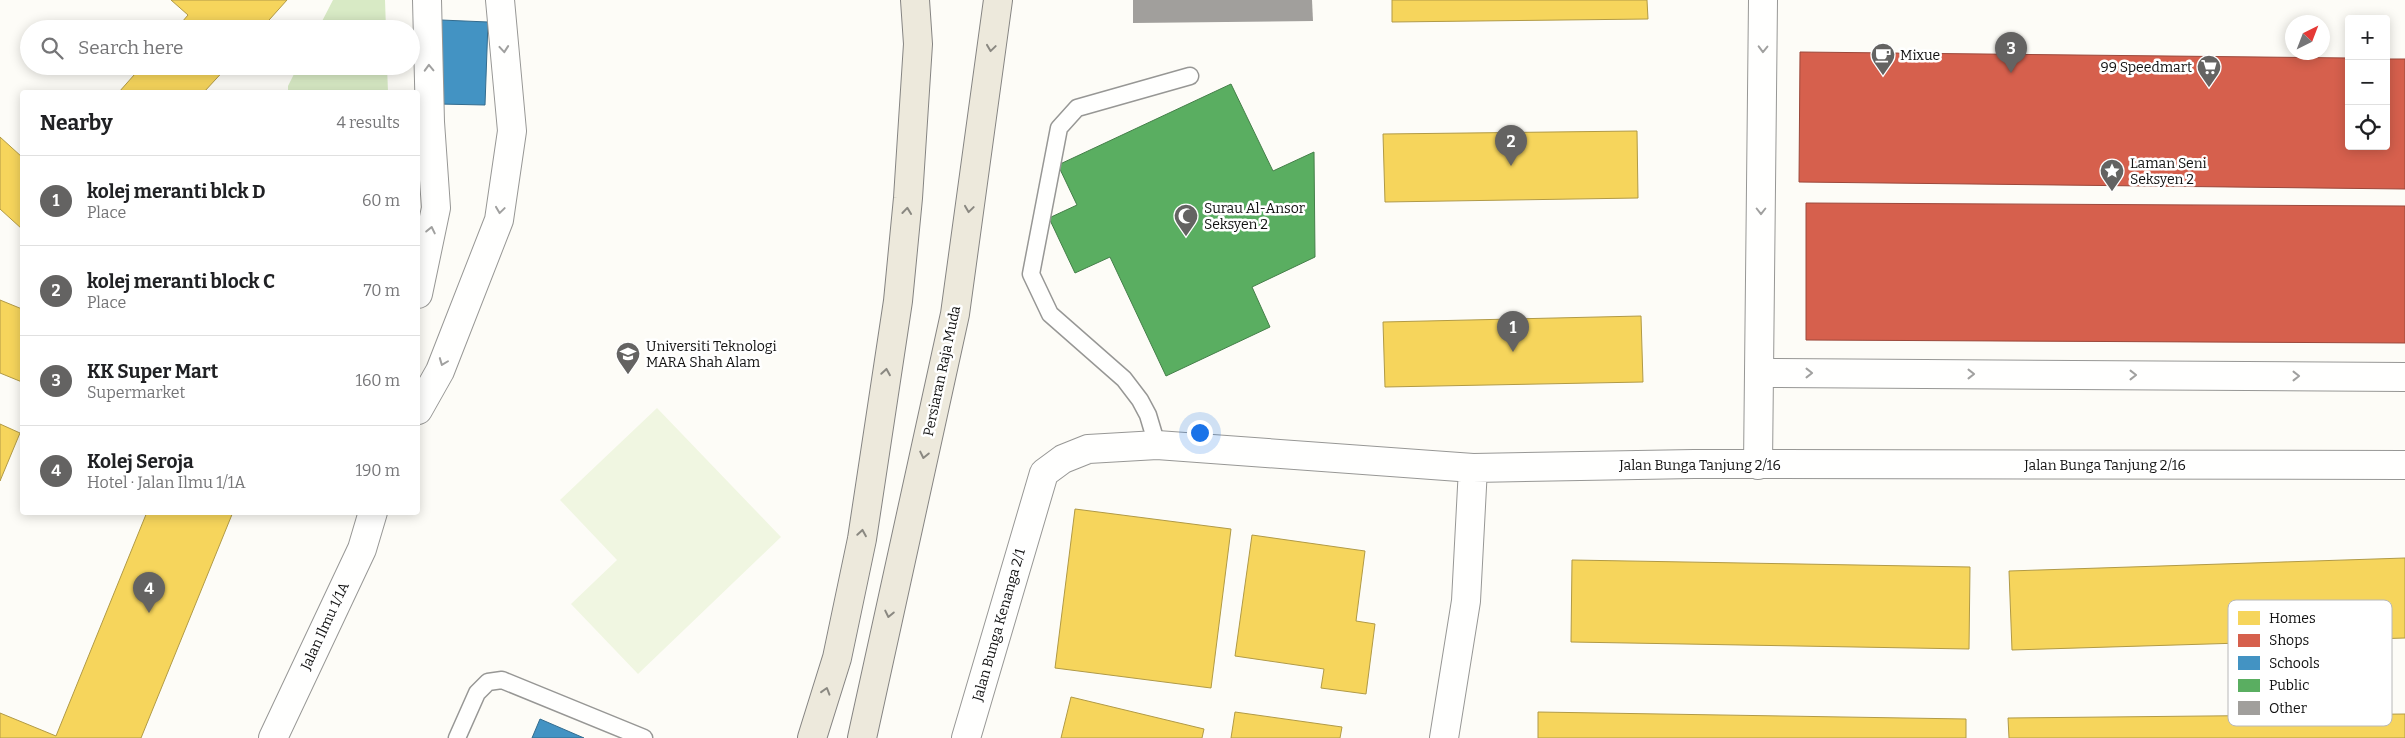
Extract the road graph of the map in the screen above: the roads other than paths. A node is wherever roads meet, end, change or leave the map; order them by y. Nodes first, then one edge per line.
1 (427, 0) edge
2 (500, 0) edge
3 (915, 0) edge
4 (998, 0) edge
5 (1763, 0) edge
6 (1190, 76) dead end
7 (420, 284) edge
8 (1760, 373) junction
9 (2405, 377) edge
10 (420, 406) edge
11 (1156, 445) junction
12 (1758, 465) junction
13 (2405, 465) edge
14 (1473, 468) junction
15 (1031, 512) joint
16 (372, 515) edge
17 (272, 738) edge
18 (457, 738) edge
19 (644, 738) edge
20 (812, 738) edge
21 (862, 738) edge
22 (966, 738) edge
23 (1444, 738) edge

7 -> 1 street
2 -> 10 street
20 -> 3 main road
4 -> 21 main road, Persiaran Raja Muda
5 -> 8 street
6 - 11 lane
8 -> 9 street
8 - 12 street
11 - 14 street, Jalan Bunga Tanjung 2/16
11 - 15 street, Jalan Bunga Tanjung 2/16
12 - 13 street, Jalan Bunga Tanjung 2/16
12 - 14 street, Jalan Bunga Tanjung 2/16
14 - 23 street
15 - 22 street, Jalan Bunga Kenanga 2/1
16 - 17 street, Jalan Ilmu 1/1A
18 - 19 lane

